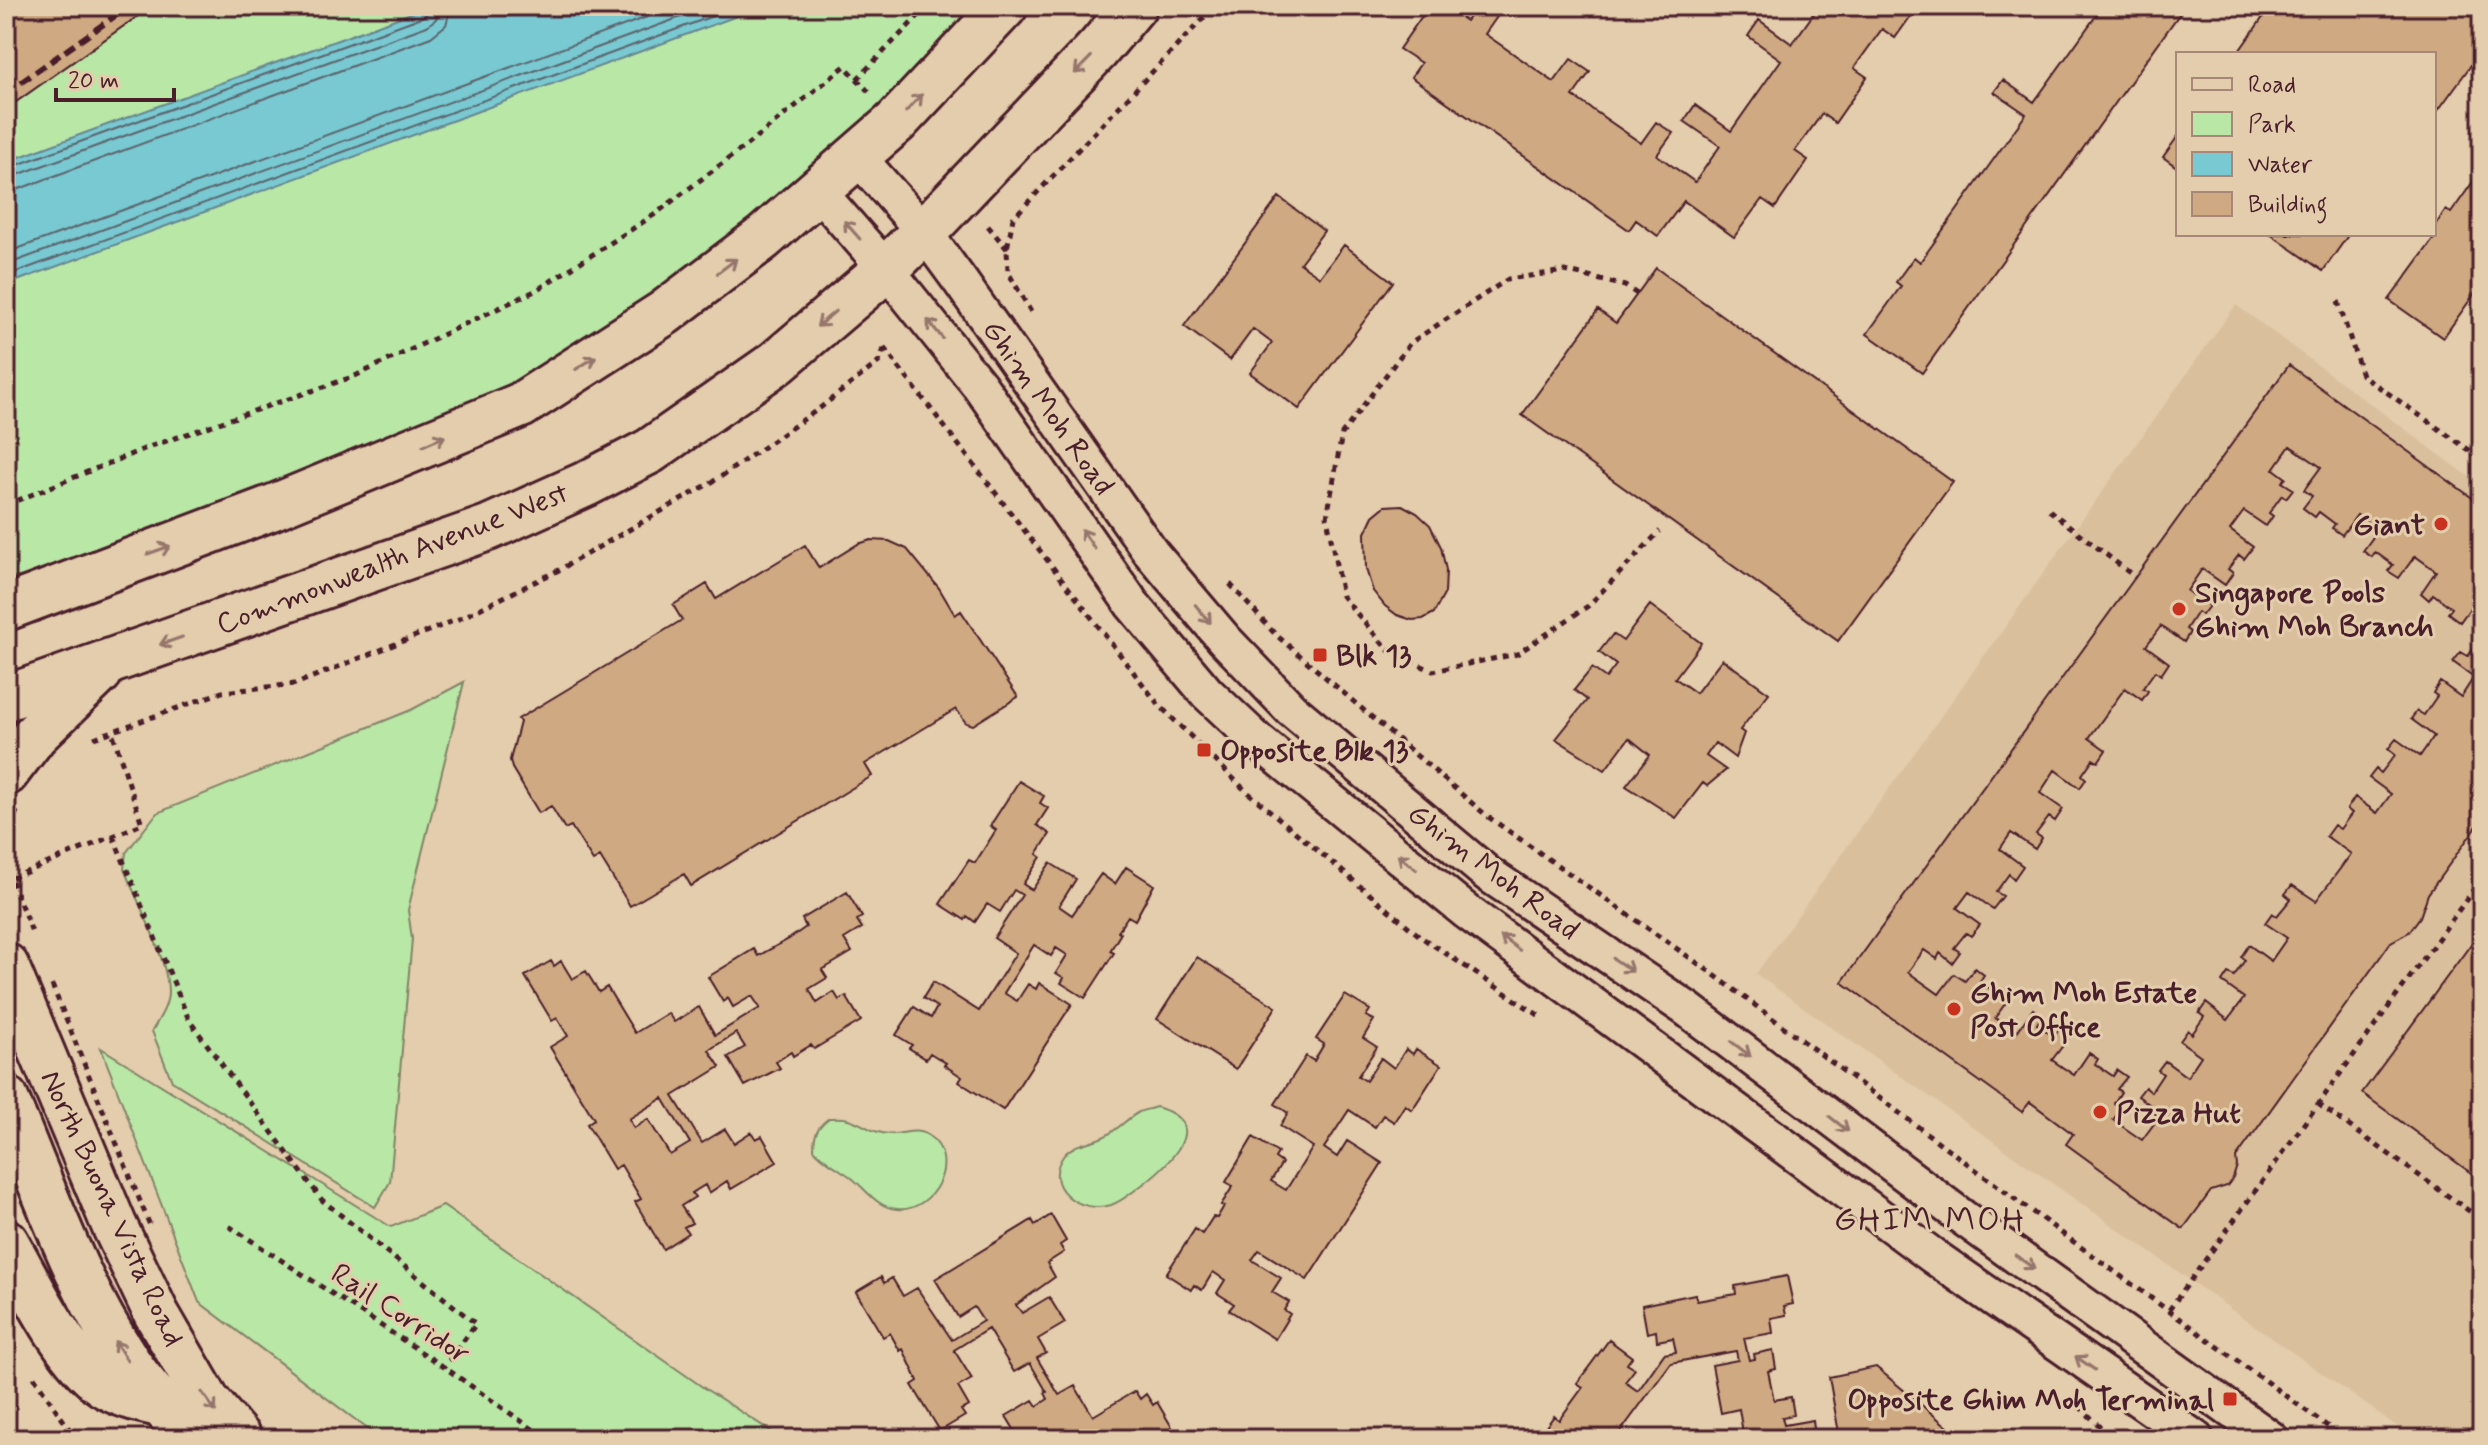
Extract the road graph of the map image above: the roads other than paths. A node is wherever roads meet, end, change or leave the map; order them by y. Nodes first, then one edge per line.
1 (1005, 6) edge
2 (1134, 6) edge
3 (858, 157) junction
4 (819, 192) junction
5 (924, 232) junction
6 (886, 269) junction
7 (86, 576) junction
8 (6, 577) edge
9 (6, 608) edge
10 (110, 662) junction
11 (6, 698) edge
12 (12, 791) edge
13 (26, 966) edge
14 (6, 1099) edge
15 (6, 1242) edge
16 (163, 1405) junction
17 (192, 1439) edge
18 (239, 1439) edge
19 (2196, 1439) edge
20 (2271, 1439) edge

3 -> 1 main road
2 -> 5 main road, Commonwealth Avenue West
3 - 4 main road
3 - 5 street, Ghim Moh Road
6 -> 4 street, Ghim Moh Road
7 -> 4 main road
5 - 6 main road, Commonwealth Avenue West
5 -> 20 street, Ghim Moh Road
6 -> 10 main road, Commonwealth Avenue West
19 -> 6 street, Ghim Moh Road
7 - 8 main road
7 - 9 main road
10 - 11 main road, Commonwealth Avenue West
10 - 12 main road
13 -> 18 main road, North Buona Vista Road
16 -> 14 main road, North Buona Vista Road
15 - 16 main road
16 - 17 main road, North Buona Vista Road

